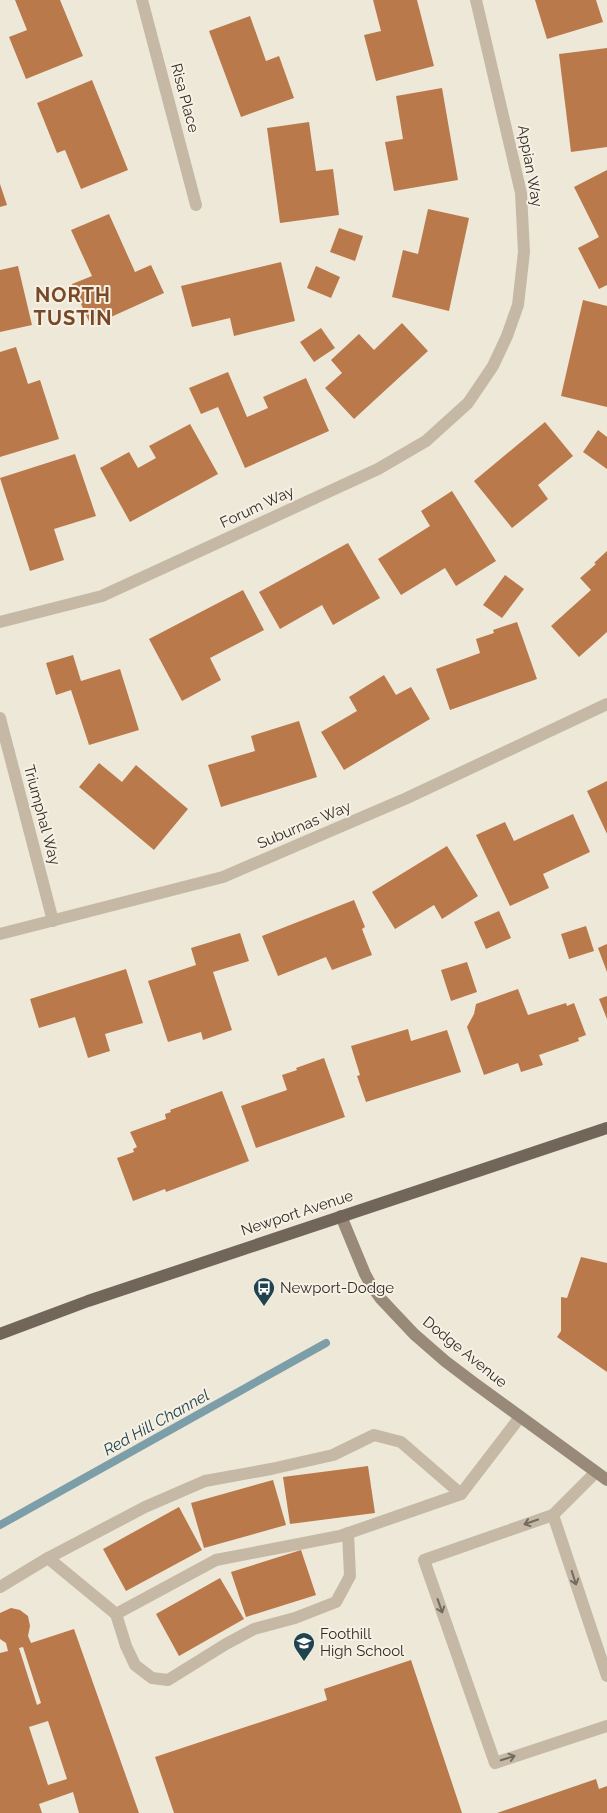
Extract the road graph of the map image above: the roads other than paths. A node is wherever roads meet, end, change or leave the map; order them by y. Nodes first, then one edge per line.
1 (142, 0) edge
2 (476, 0) edge
3 (196, 205) dead end
4 (493, 366) joint
5 (0, 622) edge
6 (607, 704) edge
7 (0, 718) edge
8 (53, 920) junction
9 (0, 934) edge
10 (607, 1128) edge
11 (341, 1216) junction
12 (0, 1334) edge
13 (520, 1417) junction
14 (596, 1472) junction
15 (607, 1480) edge
16 (461, 1494) junction
17 (553, 1515) junction
18 (348, 1533) junction
19 (48, 1558) junction
20 (0, 1587) edge
21 (116, 1614) junction
22 (607, 1676) edge
23 (607, 1726) edge

1 - 3 street, Risa Place
2 - 4 street, Appian Way
4 - 5 street, Forum Way
6 - 8 street, Suburnas Way
7 - 8 street, Triumphal Way
8 - 9 street, Suburnas Way
10 - 11 main road, Newport Avenue
11 - 12 main road, Newport Avenue
11 - 13 street, Dodge Avenue
13 - 14 street, Dodge Avenue
13 - 16 street
14 - 15 street, Dodge Avenue
14 - 17 street
16 - 18 street
16 - 19 street
17 -> 22 street
17 -> 23 street
18 - 21 street
18 - 21 street
19 - 20 street
19 - 21 street

